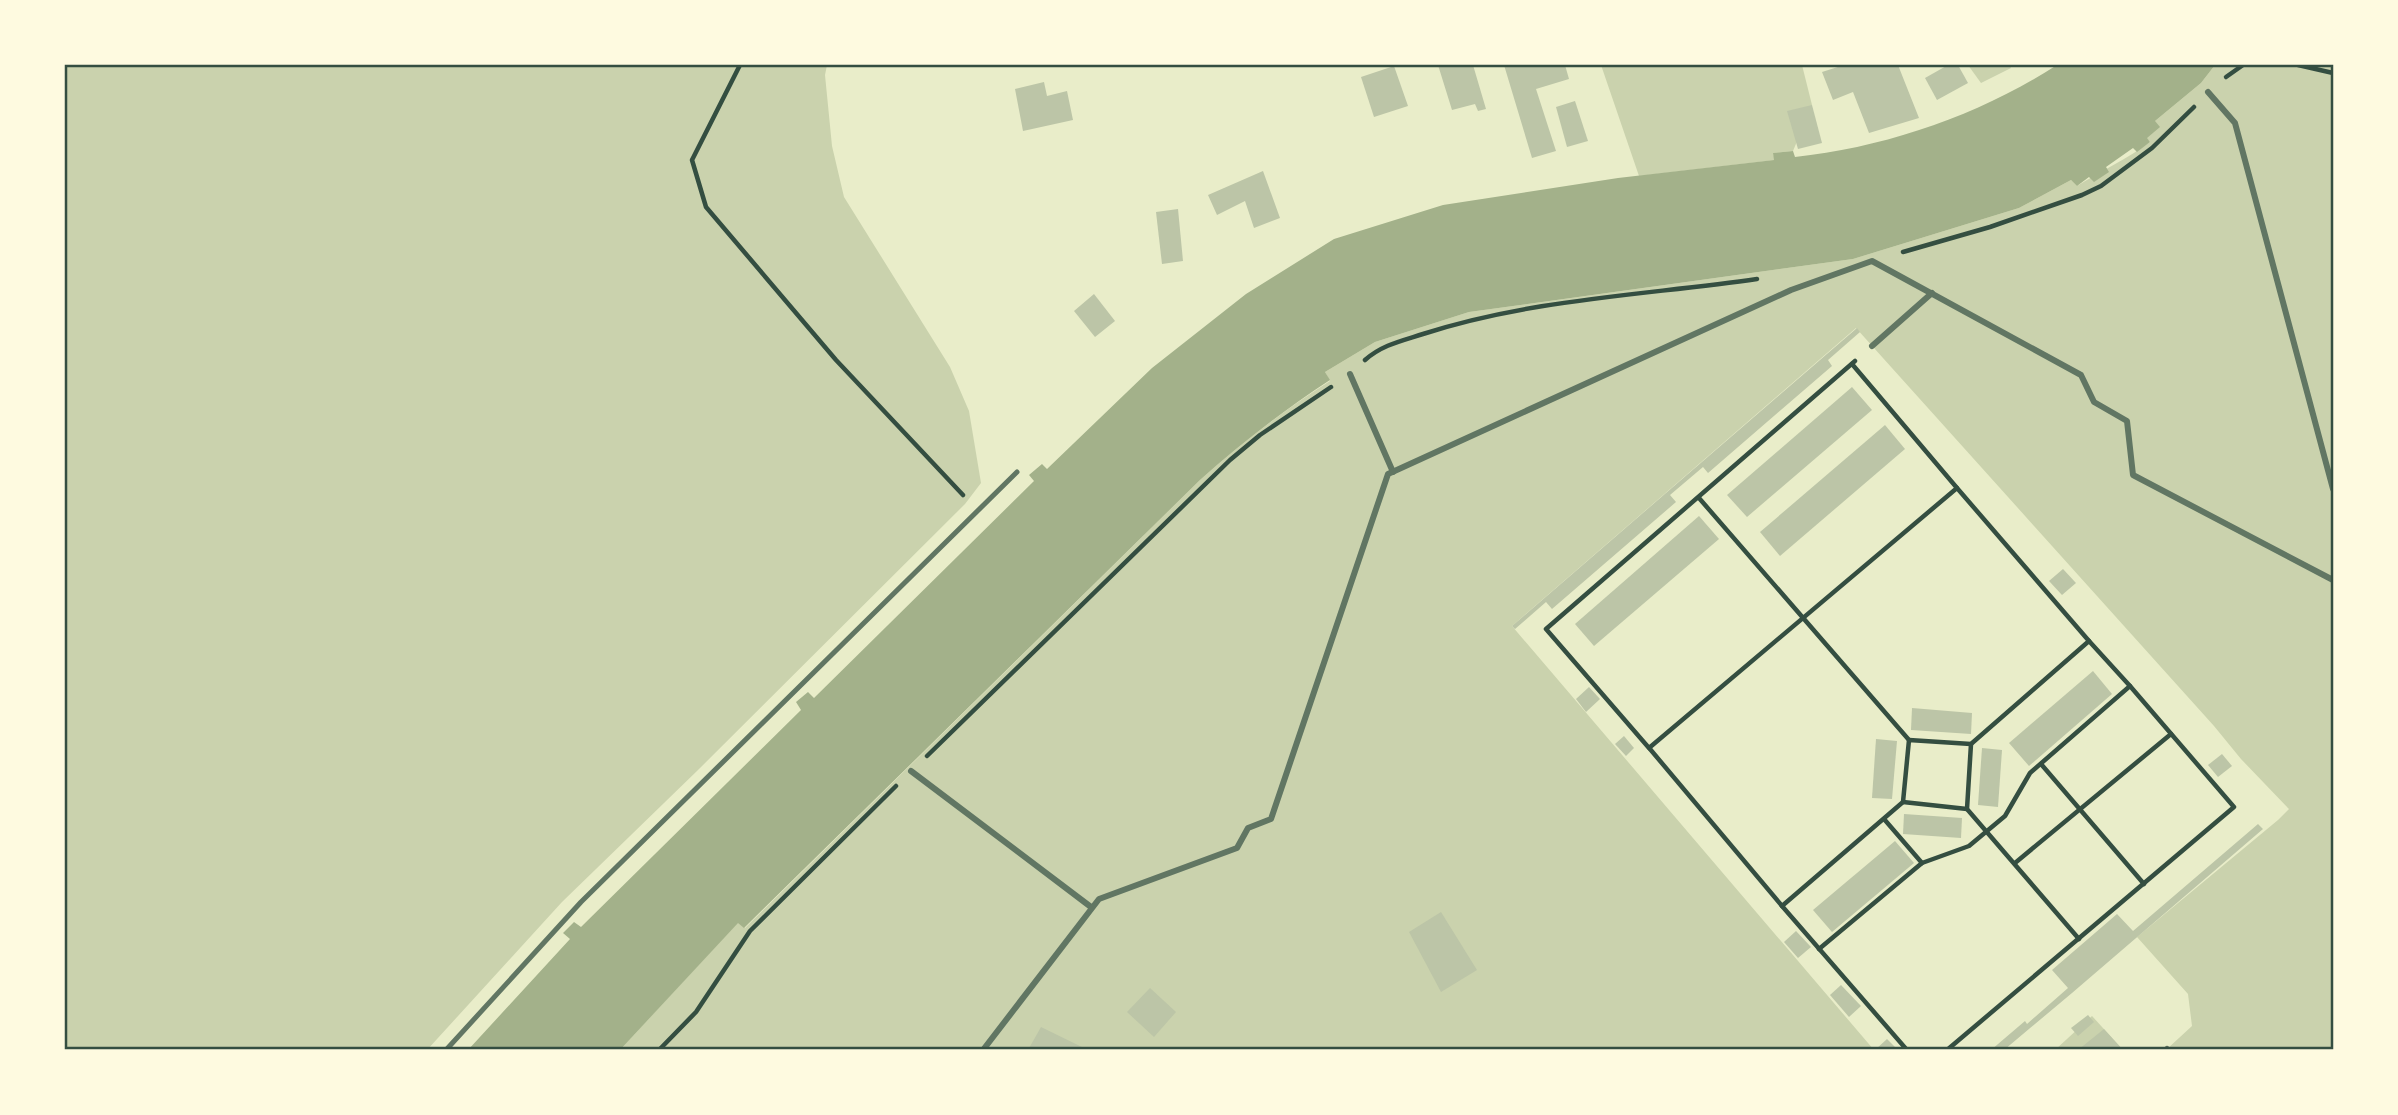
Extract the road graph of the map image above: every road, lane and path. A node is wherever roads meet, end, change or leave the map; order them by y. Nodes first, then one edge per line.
1 (740, 65) edge
2 (2242, 65) edge
3 (2298, 65) edge
4 (2333, 73) edge
5 (2208, 92) junction
6 (1872, 261) junction
7 (1759, 278) dead end
8 (1932, 293) junction
9 (1872, 346) joint
10 (1852, 364) junction
11 (1350, 374) junction
12 (1017, 472) dead end
13 (1393, 472) junction
14 (1957, 488) junction
15 (2333, 489) edge
16 (1699, 498) junction
17 (978, 511) junction
18 (2333, 580) edge
19 (1802, 617) junction
20 (2089, 641) junction
21 (2130, 686) junction
22 (2171, 734) junction
23 (1909, 740) junction
24 (1970, 744) junction
25 (1649, 748) junction
26 (2041, 764) junction
27 (911, 771) junction
28 (1903, 802) junction
29 (1967, 809) junction
30 (2079, 810) junction
31 (1884, 819) junction
32 (1988, 831) junction
33 (1922, 863) junction
34 (2015, 863) junction
35 (2144, 884) junction
36 (1782, 906) junction
37 (1091, 907) junction
38 (2079, 939) junction
39 (1819, 949) junction
40 (446, 1050) edge
41 (659, 1050) edge
42 (983, 1050) edge
43 (1907, 1050) edge
44 (1947, 1050) edge

1 - 17 path
2 - 5 path
3 - 4 path
5 - 6 path
5 - 15 street
6 - 8 street
6 - 13 street
7 - 11 path
8 - 9 street
8 - 18 street
9 - 10 path
10 - 14 path
10 - 16 path
11 - 13 street
11 - 27 path
12 - 17 lane
13 - 37 street
14 - 19 path
14 - 20 path
16 - 19 path
16 - 25 path
17 - 40 lane
19 - 23 path
19 - 25 path
20 - 21 path
20 - 24 path
21 - 22 path
21 - 26 path
22 - 30 path
22 - 35 path
23 - 24 path
23 - 28 path
24 - 29 path
25 - 36 path
26 - 30 path
26 - 32 path
27 - 37 street
27 - 41 path
28 - 29 path
28 - 31 path
29 - 32 path
30 - 34 path
30 - 35 path
31 - 33 path
31 - 36 path
32 - 33 path
32 - 34 path
33 - 39 path
34 - 38 path
35 - 38 path
36 - 39 path
37 - 42 street
38 - 44 path
39 - 43 path

